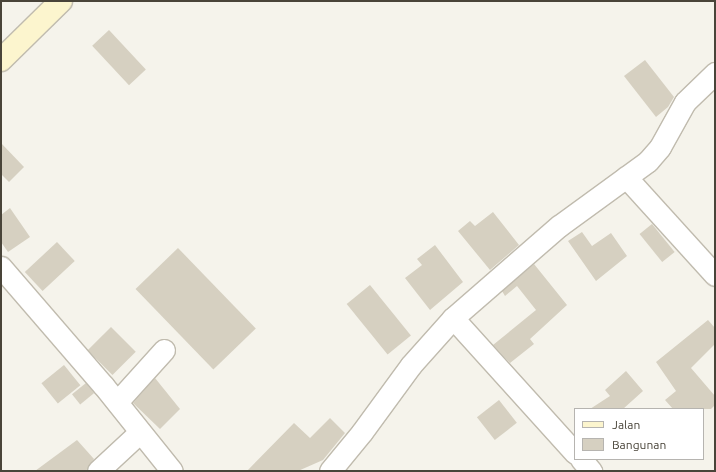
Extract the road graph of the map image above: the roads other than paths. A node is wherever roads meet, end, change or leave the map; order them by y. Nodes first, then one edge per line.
1 (62, 1) edge
2 (1, 60) edge
3 (715, 73) edge
4 (626, 177) junction
5 (1, 267) edge
6 (715, 275) edge
7 (453, 318) junction
8 (164, 350) dead end
9 (116, 402) junction
10 (140, 432) junction
11 (574, 452) edge
12 (581, 460) edge
13 (98, 471) edge
14 (172, 471) edge
15 (330, 471) edge
16 (591, 471) edge

1 - 2 main road
3 - 4 street
4 - 6 street
4 - 7 street
5 - 9 street
7 - 11 street
7 - 15 street
8 - 9 street
9 - 10 street
10 - 13 street
10 - 14 street
12 - 16 street

